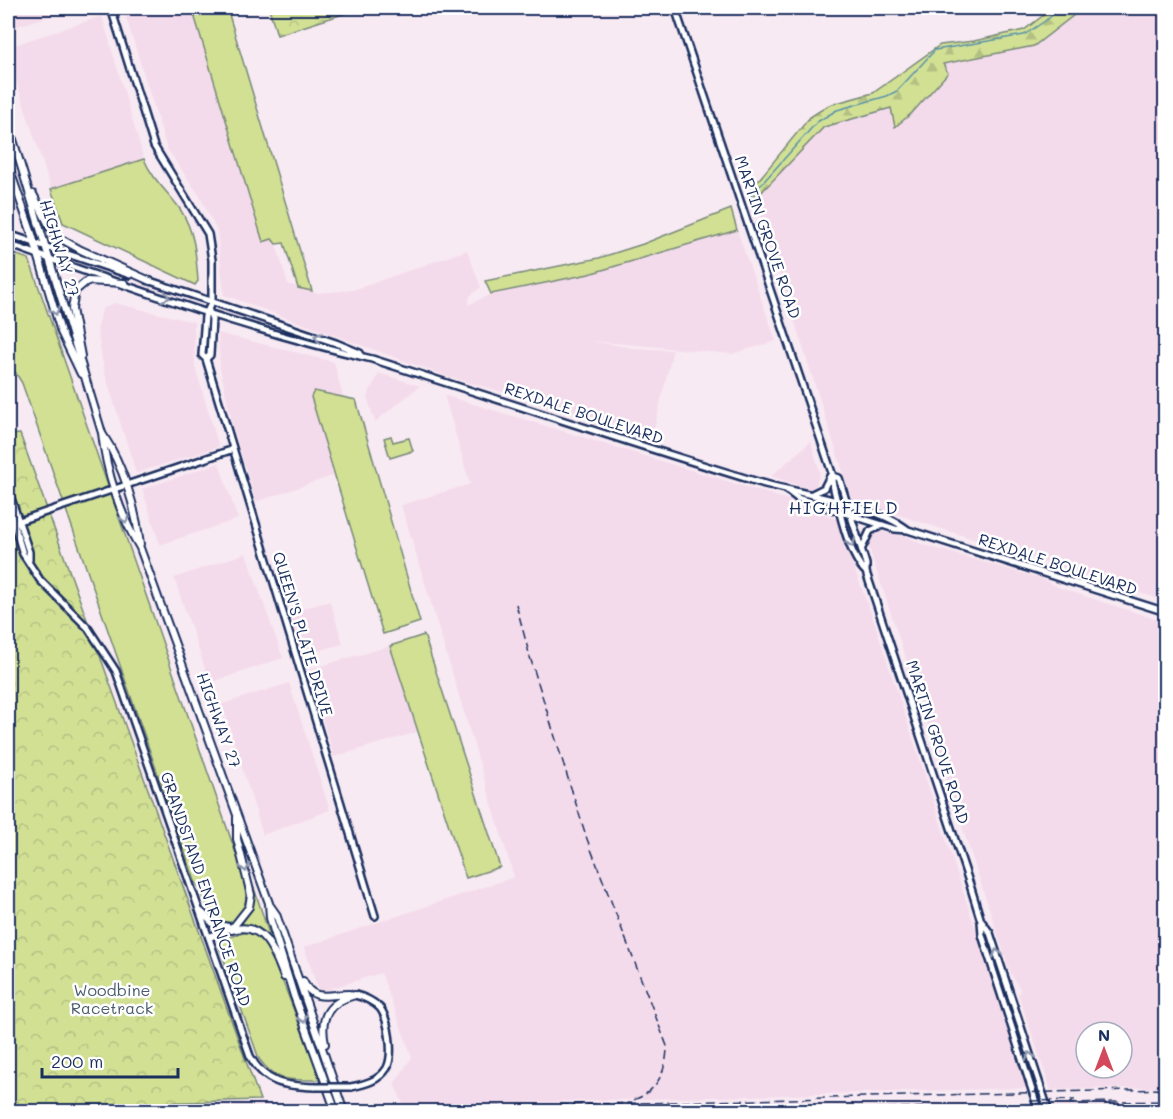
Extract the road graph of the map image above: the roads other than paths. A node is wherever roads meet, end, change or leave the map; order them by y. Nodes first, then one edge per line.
1 (111, 8) edge
2 (675, 8) edge
3 (8, 123) edge
4 (8, 165) edge
5 (25, 176) junction
6 (8, 188) edge
7 (8, 206) edge
8 (8, 234) edge
9 (35, 243) junction
10 (8, 244) edge
11 (46, 247) junction
12 (39, 255) junction
13 (50, 258) junction
14 (150, 281) junction
15 (123, 283) junction
16 (212, 301) junction
17 (209, 311) junction
18 (372, 359) junction
19 (81, 365) junction
20 (85, 382) junction
21 (102, 433) junction
22 (231, 450) junction
23 (833, 474) junction
24 (124, 484) junction
25 (115, 487) junction
26 (8, 489) edge
27 (788, 491) junction
28 (811, 495) junction
29 (838, 502) junction
30 (8, 505) edge
31 (848, 505) junction
32 (841, 511) junction
33 (851, 514) junction
34 (16, 522) junction
35 (883, 525) junction
36 (908, 530) junction
37 (140, 548) junction
38 (862, 548) junction
39 (866, 572) junction
40 (1166, 612) edge
41 (237, 811) junction
42 (269, 903) junction
43 (201, 912) junction
44 (375, 916) dead end
45 (981, 921) junction
46 (234, 926) junction
47 (225, 930) junction
48 (210, 937) junction
49 (291, 957) junction
50 (355, 995) junction
51 (294, 996) junction
52 (331, 1074) junction
53 (336, 1112) edge
54 (344, 1112) edge
55 (1039, 1112) edge
56 (1048, 1112) edge

1 - 16 main road, QUEEN'S PLATE DRIVE
2 - 23 main road, MARTIN GROVE ROAD
3 - 5 main road, HIGHWAY 27
4 - 9 main road, HIGHWAY 27
5 - 11 main road, HIGHWAY 27
5 - 14 main road
6 - 7 main road
8 - 9 main road, REXDALE BOULEVARD
9 - 11 main road, REXDALE BOULEVARD
9 - 12 main road, HIGHWAY 27
10 - 12 main road, REXDALE BOULEVARD
11 - 13 main road, HIGHWAY 27
11 - 14 main road, REXDALE BOULEVARD
12 - 13 main road, REXDALE BOULEVARD
12 -> 20 main road, HIGHWAY 27
13 - 15 main road, REXDALE BOULEVARD
13 - 19 main road, HIGHWAY 27
14 - 16 main road, REXDALE BOULEVARD
15 -> 17 main road, REXDALE BOULEVARD
15 - 19 main road
16 - 17 main road, QUEEN'S PLATE DRIVE
18 -> 16 main road, REXDALE BOULEVARD
17 - 18 main road, REXDALE BOULEVARD
17 - 22 main road, QUEEN'S PLATE DRIVE
18 - 27 main road, REXDALE BOULEVARD
19 - 20 main road, HIGHWAY 27
20 - 21 main road, HIGHWAY 27
21 - 24 main road, HIGHWAY 27
21 - 25 main road, HIGHWAY 27
22 - 24 main road
22 - 44 main road, QUEEN'S PLATE DRIVE
23 - 28 main road
23 - 29 main road, MARTIN GROVE ROAD
23 - 31 main road, MARTIN GROVE ROAD
24 - 25 main road
24 - 37 main road, HIGHWAY 27
25 - 34 main road
25 -> 37 main road, HIGHWAY 27
26 - 34 main road
27 - 28 main road, REXDALE BOULEVARD
27 - 32 main road, REXDALE BOULEVARD
28 - 29 main road, REXDALE BOULEVARD
29 - 31 main road, REXDALE BOULEVARD
29 - 32 main road, MARTIN GROVE ROAD
30 - 34 main road
31 - 33 main road, MARTIN GROVE ROAD
31 - 36 main road, REXDALE BOULEVARD
32 - 33 main road, REXDALE BOULEVARD
32 -> 39 main road, MARTIN GROVE ROAD
33 - 35 main road, REXDALE BOULEVARD
33 - 38 main road, MARTIN GROVE ROAD
34 - 43 main road, GRANDSTAND ENTRANCE ROAD
35 - 36 main road, REXDALE BOULEVARD
35 - 38 main road
36 - 40 main road, REXDALE BOULEVARD
37 - 41 main road, HIGHWAY 27
38 - 39 main road, MARTIN GROVE ROAD
39 - 45 main road, MARTIN GROVE ROAD
41 - 42 main road, HIGHWAY 27
41 -> 46 main road
42 - 49 main road, HIGHWAY 27
42 - 51 main road, HIGHWAY 27
43 - 46 main road
43 - 48 main road, GRANDSTAND ENTRANCE ROAD
45 - 55 main road, MARTIN GROVE ROAD
56 -> 45 main road, MARTIN GROVE ROAD
46 - 47 main road
47 - 48 main road
47 - 51 main road
48 - 50 main road, GRANDSTAND ENTRANCE ROAD, bridge
49 - 50 main road
49 - 52 main road, HIGHWAY 27
50 - 52 main road
51 -> 53 main road, HIGHWAY 27
52 - 54 main road, HIGHWAY 27

